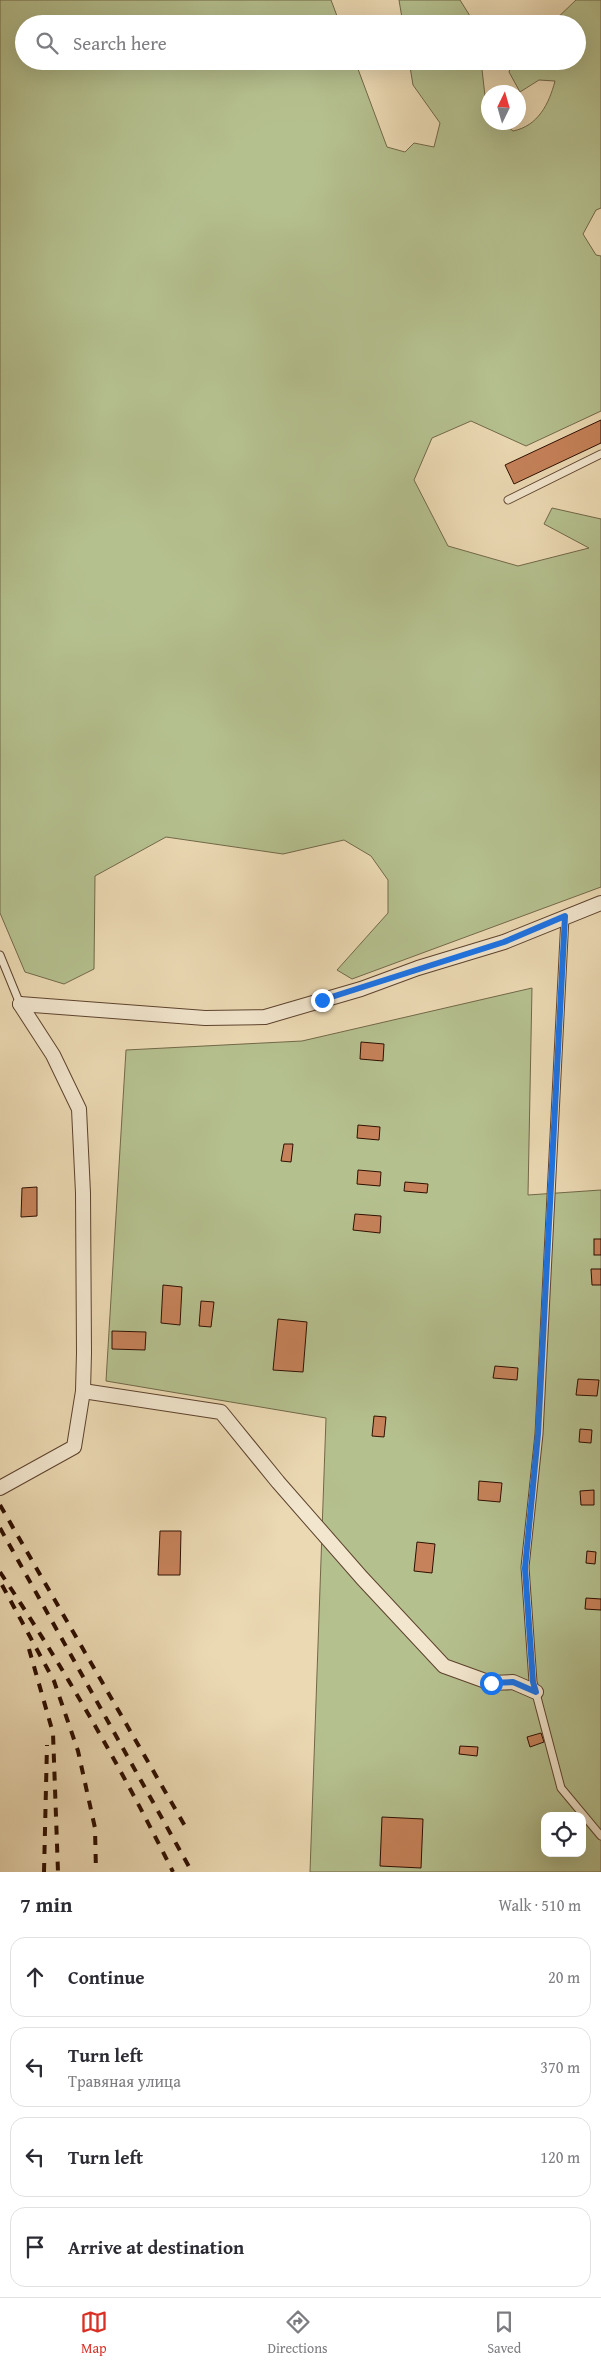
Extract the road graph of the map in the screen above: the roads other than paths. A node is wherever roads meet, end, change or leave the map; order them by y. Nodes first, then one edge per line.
1 (601, 454) edge
2 (508, 500) dead end
3 (601, 903) edge
4 (565, 916) junction
5 (0, 955) edge
6 (20, 1004) junction
7 (83, 1391) junction
8 (0, 1488) edge
9 (536, 1692) junction
10 (601, 1836) edge

1 - 2 lane
3 - 4 street
4 - 6 street
4 - 9 lane
5 - 6 lane
6 - 7 street
7 - 8 street
7 - 9 street
9 - 10 lane

